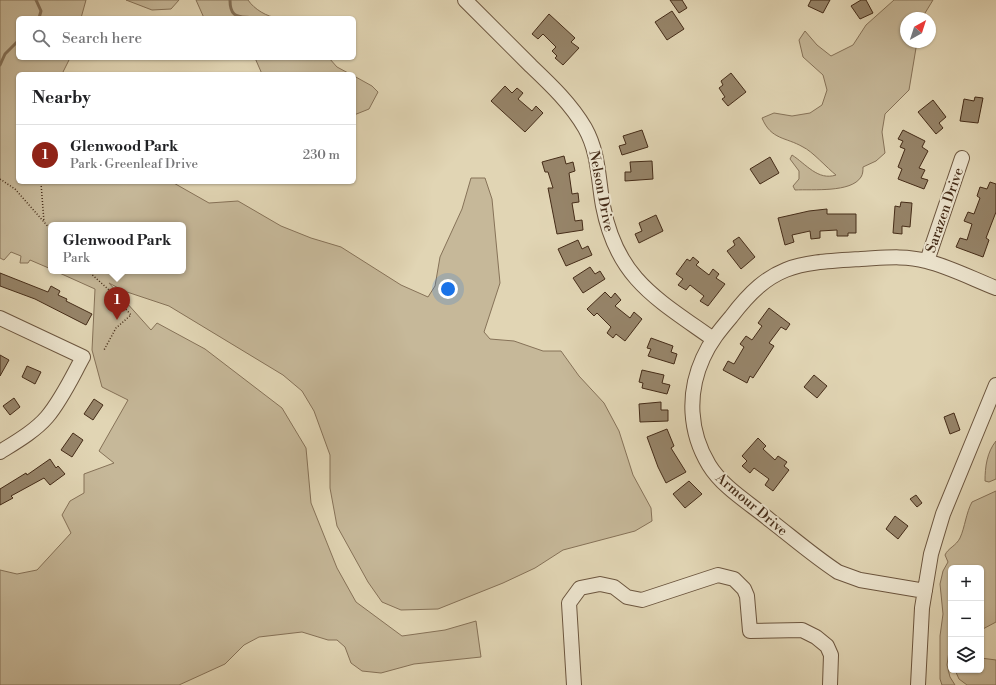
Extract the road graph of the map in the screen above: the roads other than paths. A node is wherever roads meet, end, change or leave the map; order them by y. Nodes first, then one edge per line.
1 (465, 0) edge
2 (962, 158) dead end
3 (926, 261) junction
4 (996, 288) edge
5 (0, 318) edge
6 (713, 339) junction
7 (996, 385) edge
8 (0, 452) edge
9 (925, 591) junction
10 (574, 685) edge
11 (830, 685) edge
12 (918, 685) edge

1 - 6 street, Nelson Drive
2 - 3 street, Sarazen Drive
3 - 4 street, Armour Drive
3 - 6 street, Armour Drive
5 - 8 street
6 - 9 street, Armour Drive
7 - 9 street
9 - 12 street
10 - 11 street

